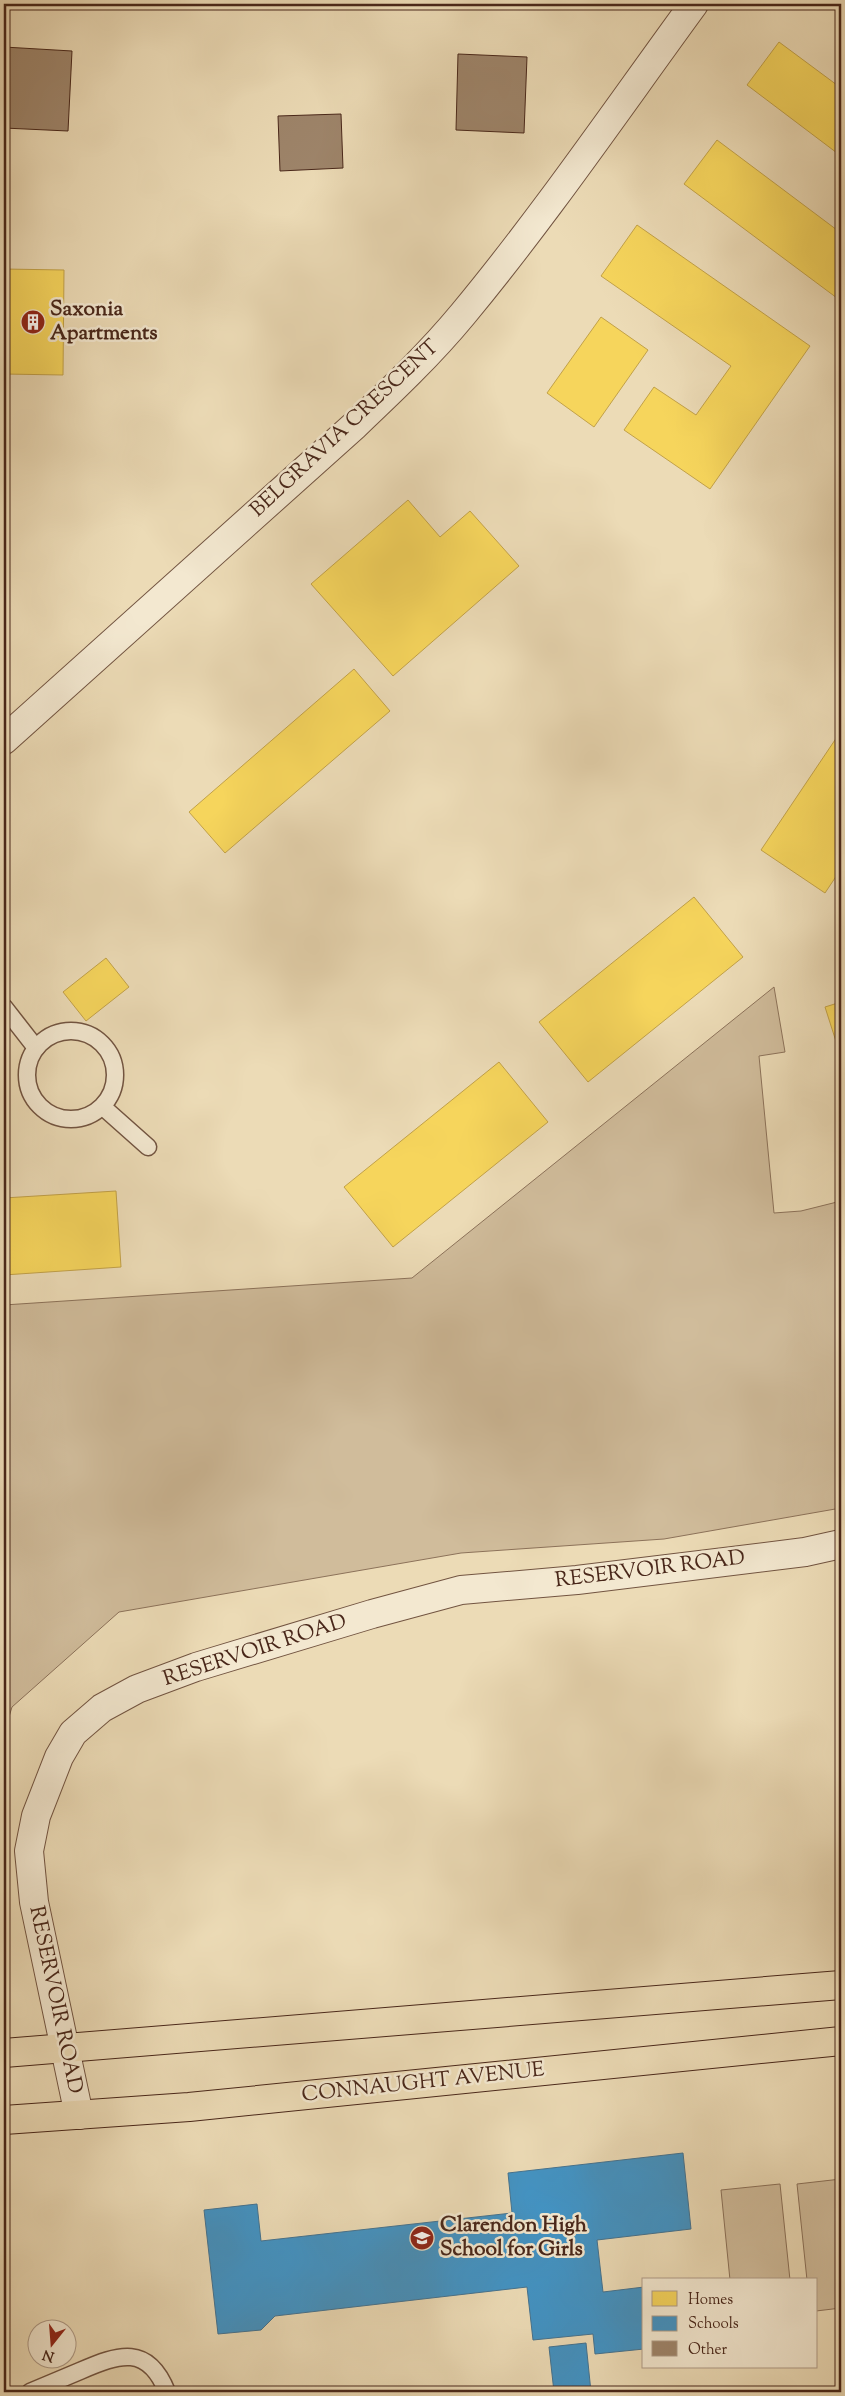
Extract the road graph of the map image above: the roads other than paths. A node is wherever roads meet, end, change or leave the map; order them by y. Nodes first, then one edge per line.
1 (694, 4) edge
2 (4, 740) edge
3 (4, 1007) edge
4 (36, 1048) junction
5 (103, 1106) junction
6 (148, 1147) dead end
7 (841, 1544) edge
8 (841, 1985) edge
9 (841, 2041) edge
10 (67, 2050) junction
11 (4, 2053) edge
12 (79, 2116) junction
13 (4, 2120) edge
14 (30, 2392) edge
15 (167, 2392) edge

1 - 2 street, BELGRAVIA CRESCENT
3 - 4 lane
4 - 5 lane
4 - 5 lane
5 - 6 lane
7 - 10 street, RESERVOIR ROAD
8 - 10 main road
9 - 12 main road, CONNAUGHT AVENUE
10 - 11 main road
10 - 12 street, RESERVOIR ROAD
12 - 13 main road, CONNAUGHT AVENUE
14 - 15 lane

